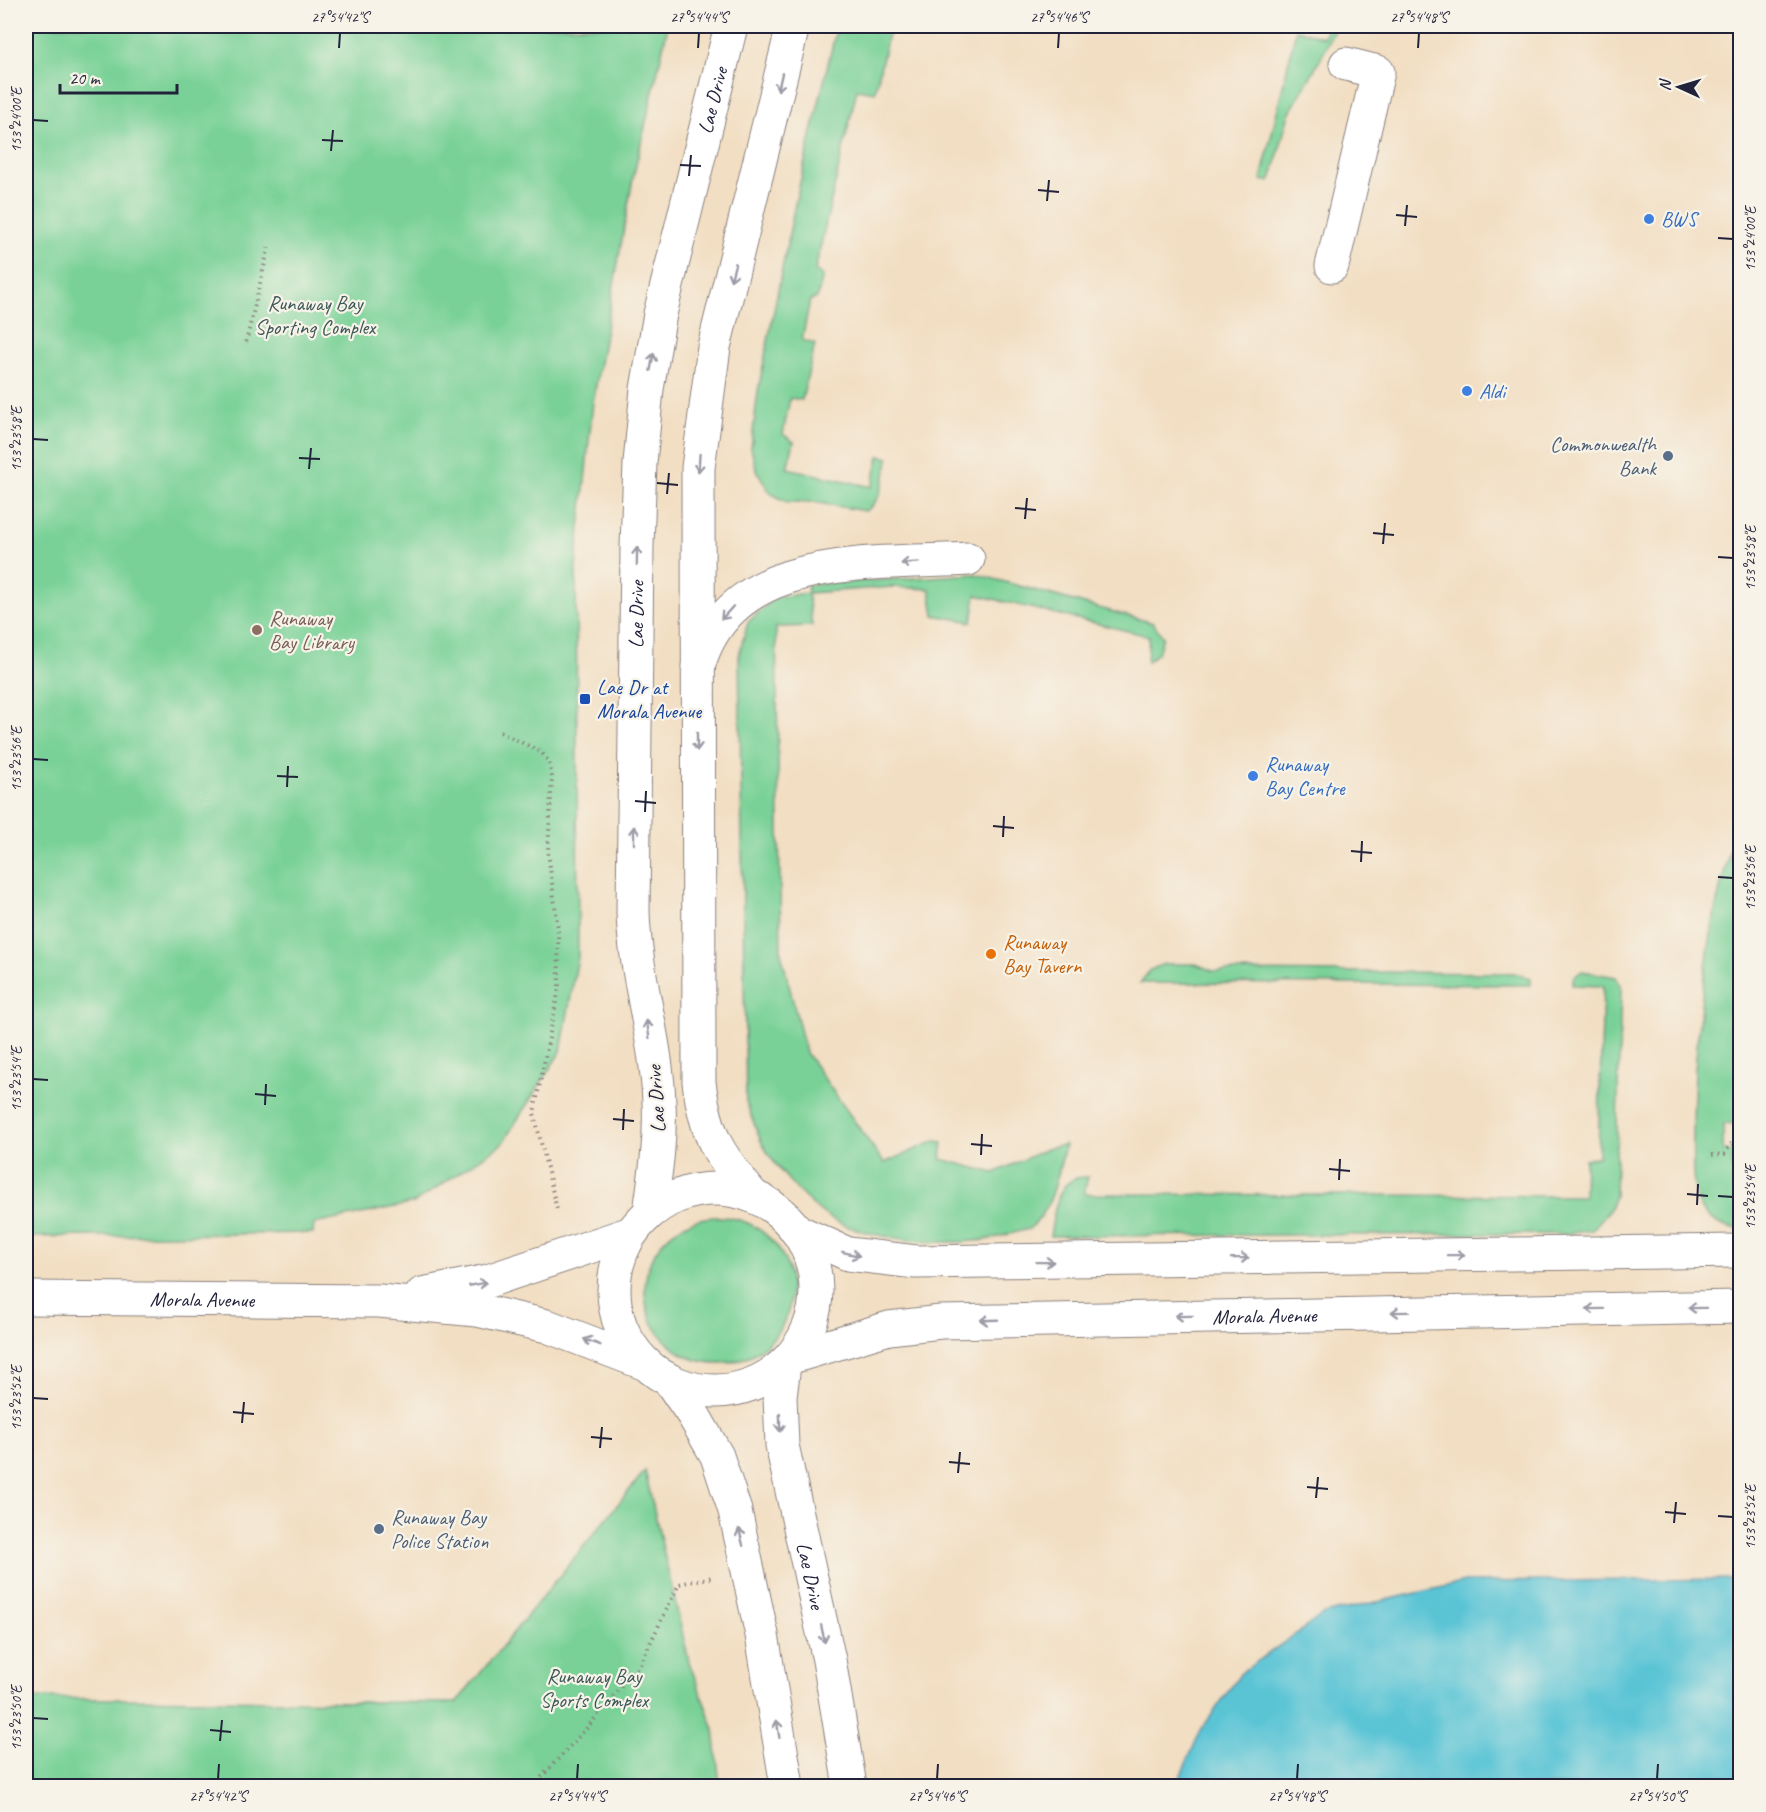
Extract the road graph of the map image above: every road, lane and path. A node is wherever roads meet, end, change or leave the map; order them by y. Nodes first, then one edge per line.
1 (731, 26) edge
2 (794, 26) edge
3 (1346, 64) dead end
4 (269, 246) dead end
5 (1332, 266) dead end
6 (246, 342) dead end
7 (968, 559) dead end
8 (697, 670) junction
9 (500, 732) dead end
10 (1735, 1139) dead end
11 (1712, 1155) dead end
12 (753, 1196) junction
13 (557, 1210) dead end
14 (641, 1223) junction
15 (797, 1231) junction
16 (1740, 1251) edge
17 (26, 1298) edge
18 (379, 1301) junction
19 (1740, 1307) edge
20 (788, 1361) junction
21 (658, 1373) junction
22 (749, 1568) junction
23 (533, 1786) edge
24 (787, 1786) edge
25 (850, 1786) edge

14 -> 1 main road, Lae Drive
2 -> 8 main road
3 - 5 main road
4 - 6 path
7 -> 8 main road
8 -> 12 main road
9 - 13 path
10 - 11 path
12 - 14 main road
12 - 15 main road
18 -> 14 main road, Morala Avenue
14 - 21 main road
15 -> 16 main road
15 - 20 main road
17 - 18 main road, Morala Avenue
21 -> 18 main road, Morala Avenue
19 -> 20 main road, Morala Avenue
20 - 21 main road
20 -> 25 main road, Lae Drive
22 -> 21 main road
22 - 23 path
24 -> 22 main road

